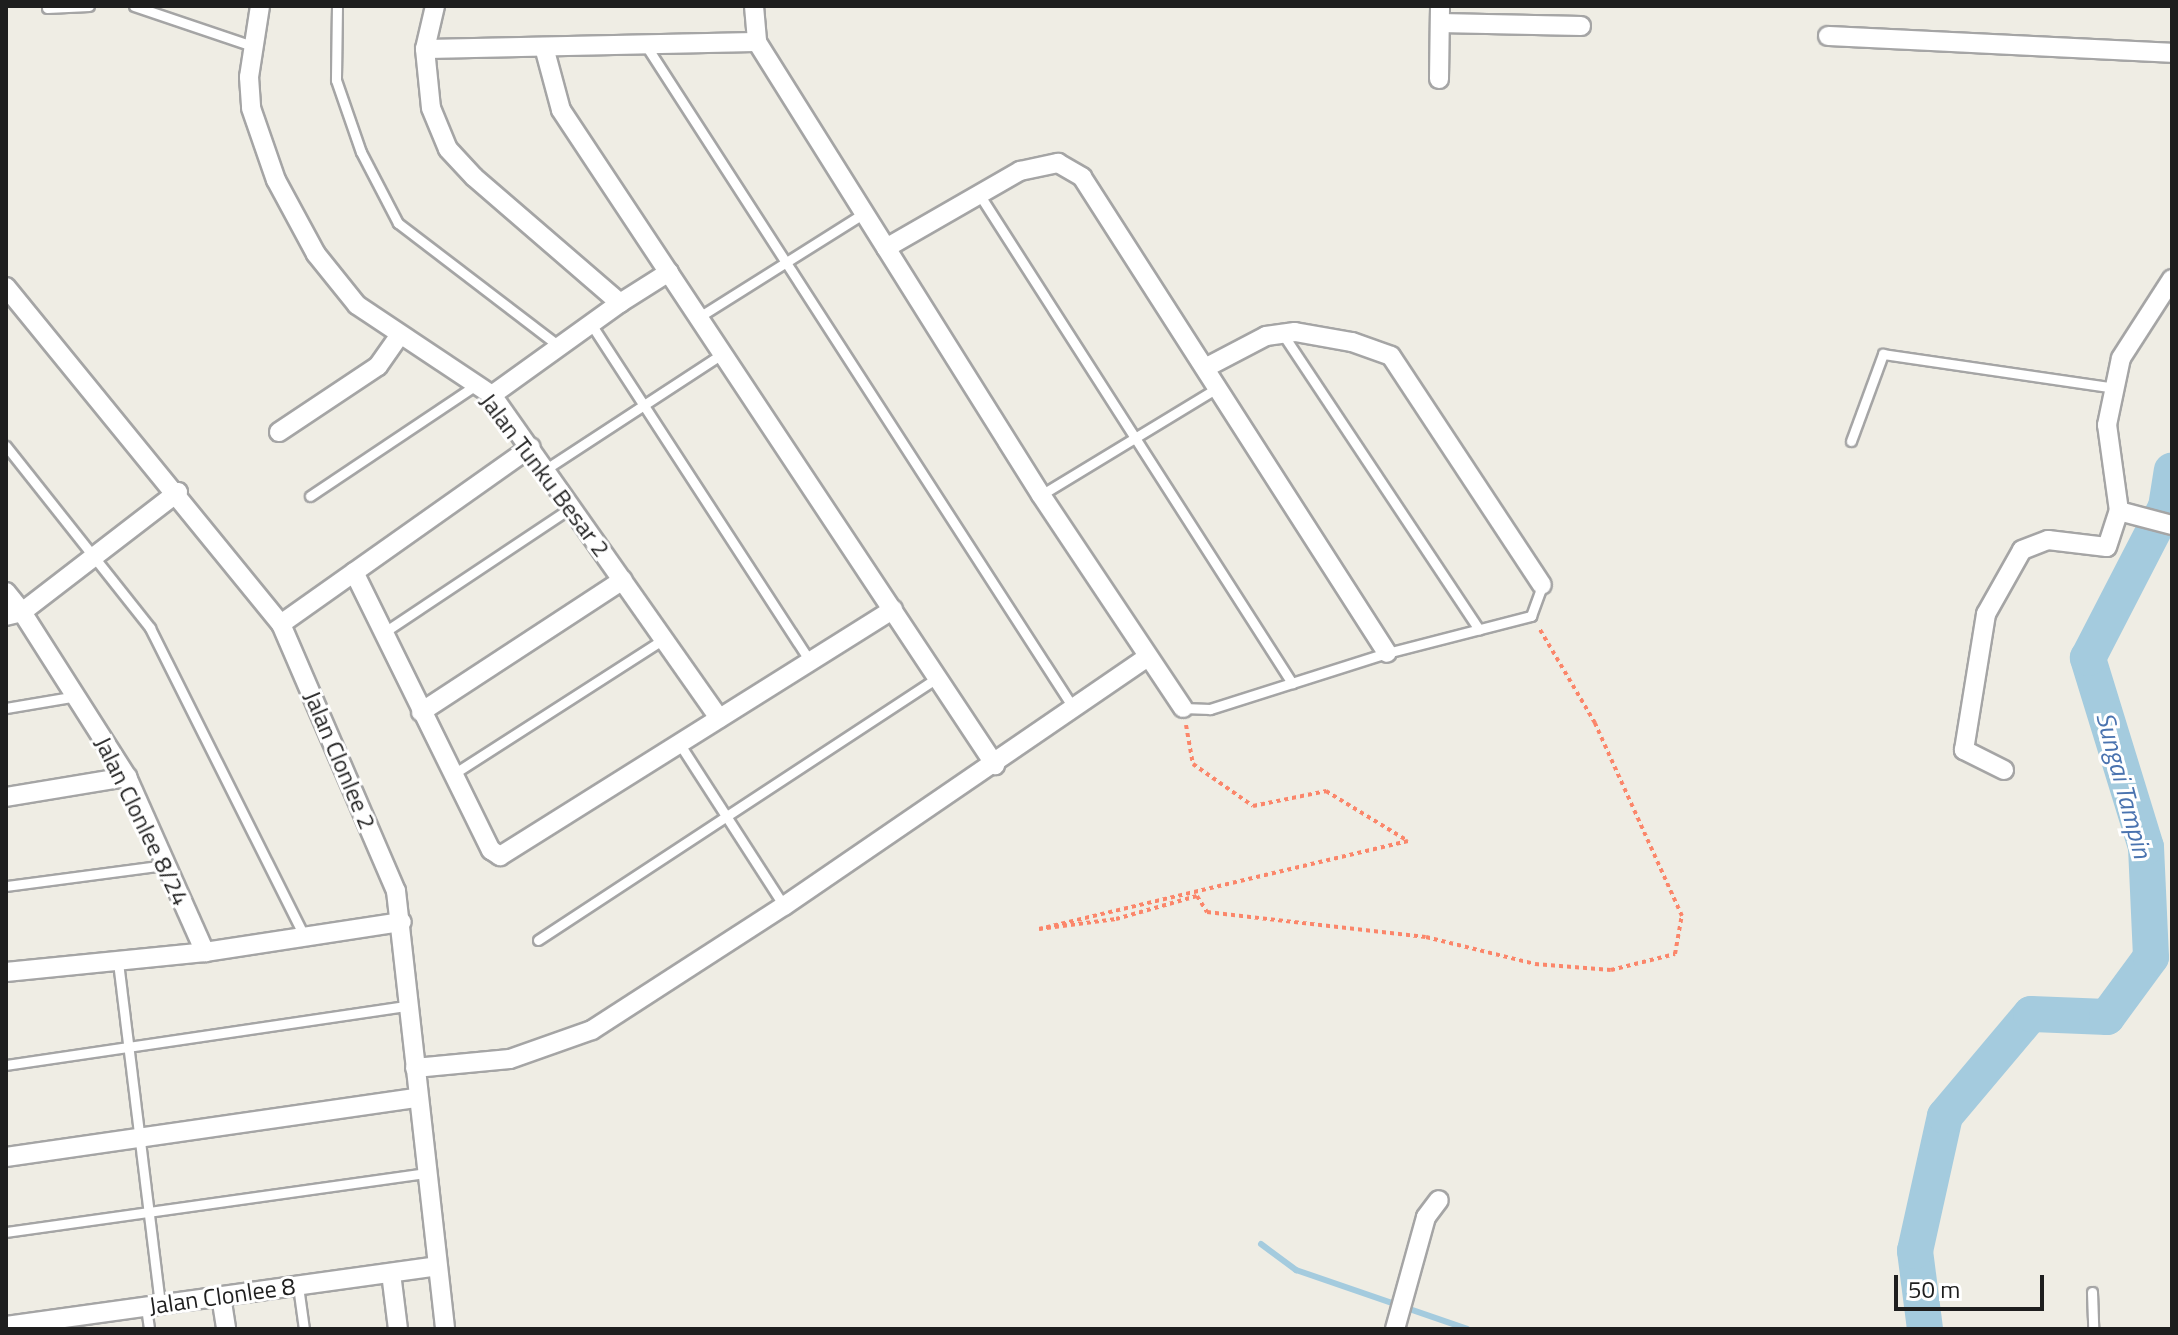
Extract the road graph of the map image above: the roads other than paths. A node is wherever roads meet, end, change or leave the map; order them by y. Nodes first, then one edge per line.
1 (89, 6) edge
2 (134, 6) edge
3 (260, 6) edge
4 (337, 6) edge
5 (435, 6) edge
6 (754, 6) edge
7 (47, 8) edge
8 (1440, 15) edge
9 (1581, 26) dead end
10 (1828, 36) dead end
11 (757, 42) junction
12 (645, 44) junction
13 (252, 46) junction
14 (544, 47) junction
15 (425, 49) junction
16 (2172, 53) edge
17 (1439, 79) dead end
18 (979, 194) junction
19 (864, 213) junction
20 (886, 248) junction
21 (786, 261) junction
22 (669, 272) junction
23 (2172, 279) edge
24 (6, 287) edge
25 (620, 303) junction
26 (13, 306) edge
27 (699, 317) junction
28 (591, 324) junction
29 (1282, 333) junction
30 (398, 337) junction
31 (560, 347) junction
32 (723, 353) junction
33 (1205, 368) junction
34 (1217, 388) junction
35 (2115, 388) junction
36 (484, 390) junction
37 (643, 404) junction
38 (279, 432) dead end
39 (1133, 439) junction
40 (1851, 441) dead end
41 (6, 446) edge
42 (531, 447) junction
43 (546, 469) junction
44 (178, 492) junction
45 (1041, 495) junction
46 (310, 496) dead end
47 (572, 507) junction
48 (2119, 511) junction
49 (2172, 525) edge
50 (95, 553) junction
51 (354, 572) junction
52 (623, 580) junction
53 (1542, 585) joint
54 (6, 592) edge
55 (893, 609) junction
56 (14, 614) edge
57 (281, 624) junction
58 (1479, 629) junction
59 (383, 633) junction
60 (664, 639) junction
61 (1387, 653) junction
62 (1148, 657) junction
63 (810, 661) junction
64 (938, 677) junction
65 (1292, 683) junction
66 (77, 696) junction
67 (6, 708) edge
68 (1183, 708) joint
69 (1074, 709) junction
70 (421, 712) junction
71 (719, 718) junction
72 (679, 743) junction
73 (995, 765) junction
74 (2004, 770) dead end
75 (455, 773) junction
76 (127, 777) junction
77 (6, 797) edge
78 (727, 816) junction
79 (166, 865) junction
80 (6, 886) edge
81 (784, 906) junction
82 (402, 922) junction
83 (305, 937) junction
84 (538, 940) dead end
85 (205, 952) junction
86 (118, 962) junction
87 (6, 972) edge
88 (410, 1005) junction
89 (130, 1044) junction
90 (6, 1065) edge
91 (415, 1068) junction
92 (417, 1098) junction
93 (139, 1137) junction
94 (6, 1157) edge
95 (426, 1173) junction
96 (1439, 1200) dead end
97 (149, 1211) junction
98 (6, 1232) edge
99 (437, 1266) junction
100 (391, 1273) junction
101 (298, 1286) junction
102 (2092, 1292) dead end
103 (221, 1296) junction
104 (153, 1306) junction
105 (66, 1323) edge
106 (1397, 1323) edge
107 (6, 1326) edge
108 (149, 1329) edge
109 (226, 1329) edge
110 (304, 1329) edge
111 (398, 1329) edge
112 (445, 1329) edge
113 (2093, 1329) edge

1 - 7 lane
2 - 13 lane
3 - 13 street, Jalan Tunku Besar 2
4 - 31 lane
5 - 15 street
6 - 11 street
8 - 9 street
8 - 17 street
10 - 16 street
11 - 12 street
11 - 19 street
12 - 14 street
12 - 21 lane
13 - 30 street, Jalan Tunku Besar 2
14 - 15 street
14 - 22 street
15 - 25 street
18 - 20 street
18 - 33 street
18 - 39 lane
19 - 20 street
19 - 21 lane
20 - 45 street
21 - 27 lane
21 - 69 lane
22 - 25 street
22 - 27 street
23 - 35 street
24 - 26 street, Jalan Clonlee 2
25 - 28 street
26 - 44 street, Jalan Clonlee 2
27 - 32 street
28 - 31 street
28 - 37 lane
29 - 33 street
29 - 53 street
29 - 58 lane
30 - 36 street, Jalan Tunku Besar 2
30 - 38 street
31 - 36 street
32 - 37 lane
32 - 55 street
33 - 34 street
34 - 39 lane
34 - 61 street
35 - 40 lane
35 - 48 street
36 - 42 street, Jalan Tunku Besar 2
36 - 46 lane
37 - 43 lane
37 - 63 lane
39 - 45 lane
39 - 65 lane
41 - 50 lane
42 - 43 street, Jalan Tunku Besar 2
42 - 51 street
43 - 47 street, Jalan Tunku Besar 2
44 - 50 street
44 - 57 street, Jalan Clonlee 2
45 - 62 street
47 - 52 street, Jalan Tunku Besar 2
47 - 59 lane
48 - 49 street
48 - 74 street
50 - 56 street
50 - 83 lane
51 - 57 street
51 - 59 street
52 - 60 street, Jalan Tunku Besar 2
52 - 70 street
53 - 58 lane
54 - 56 street, Jalan Clonlee 8/24
55 - 63 street
55 - 64 street
56 - 66 street, Jalan Clonlee 8/24
57 - 82 street, Jalan Clonlee 2
58 - 61 lane
59 - 70 street
60 - 71 street, Jalan Tunku Besar 2
60 - 75 lane
61 - 65 lane
62 - 68 street
62 - 69 street
63 - 71 street
64 - 73 street
64 - 78 lane
65 - 68 lane
66 - 67 lane
66 - 76 street, Jalan Clonlee 8/24
69 - 73 street
70 - 75 street
71 - 72 street
72 - 75 street
72 - 78 lane
73 - 81 street
76 - 77 street
76 - 79 street, Jalan Clonlee 8/24
78 - 81 lane
78 - 84 lane
79 - 80 lane
79 - 85 street, Jalan Clonlee 8/24
81 - 91 street
82 - 83 street
82 - 88 street, Jalan Clonlee 2
83 - 85 street
85 - 86 street
86 - 87 street
86 - 89 lane
88 - 89 lane
88 - 91 street, Jalan Clonlee 2
89 - 90 lane
89 - 93 lane
91 - 92 street, Jalan Clonlee 2
92 - 93 street
92 - 95 street, Jalan Clonlee 2
93 - 94 street
93 - 97 lane
95 - 97 lane
95 - 99 street, Jalan Clonlee 2
96 - 106 street
97 - 98 lane
97 - 104 lane
99 - 100 street, Jalan Clonlee 8
99 - 112 street, Jalan Clonlee 2
100 - 101 street, Jalan Clonlee 8
100 - 111 street
101 - 103 street, Jalan Clonlee 8
101 - 110 lane
102 - 113 lane
103 - 104 street, Jalan Clonlee 8
103 - 109 street
104 - 105 street, Jalan Clonlee 8
104 - 108 lane
105 - 107 street, Jalan Clonlee 8

